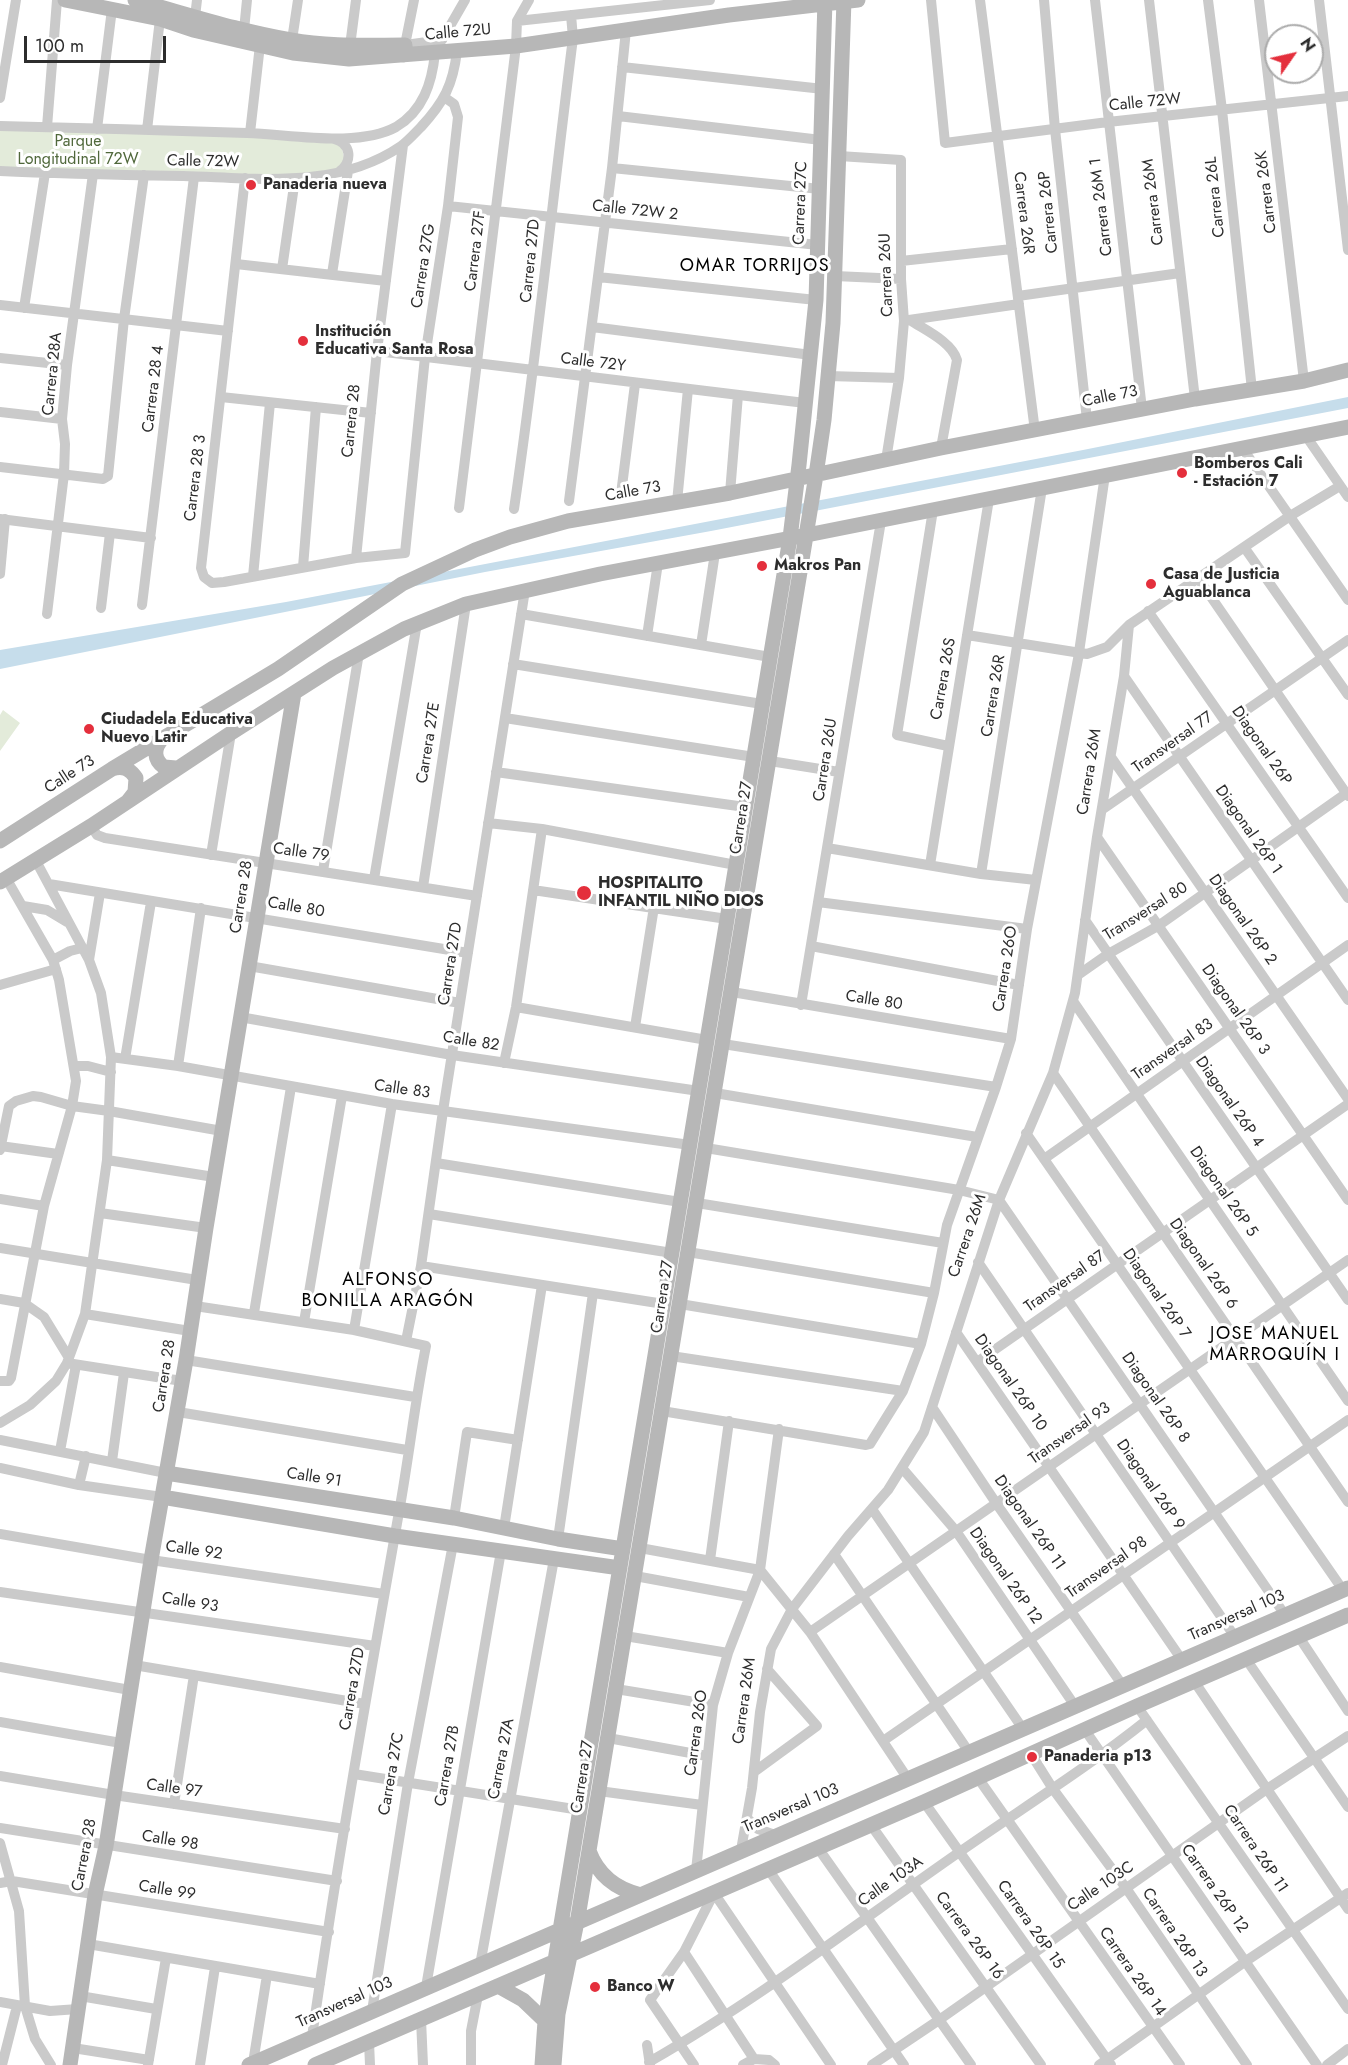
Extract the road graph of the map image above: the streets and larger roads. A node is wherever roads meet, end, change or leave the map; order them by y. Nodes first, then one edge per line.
1 (16, 0) edge
2 (57, 0) edge
3 (64, 0) edge
4 (135, 0) edge
5 (196, 0) edge
6 (248, 0) edge
7 (298, 0) edge
8 (356, 0) edge
9 (414, 0) edge
10 (465, 0) edge
11 (529, 0) edge
12 (710, 0) edge
13 (931, 0) edge
14 (980, 0) edge
15 (1044, 0) edge
16 (1095, 0) edge
17 (1149, 0) edge
18 (1208, 0) edge
19 (1259, 0) edge
20 (1319, 0) edge
21 (849, 1) edge
22 (825, 3) edge
23 (112, 9) junction
24 (571, 15) junction
25 (195, 17) junction
26 (160, 19) junction
27 (517, 21) junction
28 (244, 30) junction
29 (626, 30) junction
30 (573, 38) junction
31 (292, 40) junction
32 (260, 45) junction
33 (350, 46) junction
34 (516, 46) junction
35 (439, 47) junction
36 (405, 50) junction
37 (457, 51) junction
38 (622, 67) junction
39 (823, 89) junction
40 (1348, 96) edge
41 (444, 97) junction
42 (0, 98) edge
43 (1330, 98) junction
44 (1272, 104) junction
45 (1222, 110) junction
46 (618, 116) junction
47 (1162, 117) junction
48 (1108, 122) junction
49 (0, 126) edge
50 (47, 127) junction
51 (96, 129) junction
52 (1055, 129) junction
53 (147, 130) junction
54 (250, 133) junction
55 (998, 136) junction
56 (332, 138) junction
57 (821, 140) junction
58 (403, 146) junction
59 (839, 156) junction
60 (612, 168) junction
61 (0, 171) edge
62 (348, 171) junction
63 (45, 173) junction
64 (334, 173) junction
65 (93, 174) junction
66 (144, 176) junction
67 (194, 177) junction
68 (245, 178) junction
69 (295, 179) junction
70 (820, 189) junction
71 (448, 206) junction
72 (496, 210) junction
73 (551, 215) junction
74 (605, 223) junction
75 (818, 245) junction
76 (1012, 249) junction
77 (1348, 250) edge
78 (901, 261) junction
79 (236, 264) junction
80 (282, 269) junction
81 (1180, 273) junction
82 (332, 274) junction
83 (835, 276) junction
84 (598, 277) junction
85 (901, 279) junction
86 (1126, 280) junction
87 (386, 281) junction
88 (1072, 288) junction
89 (816, 300) junction
90 (1018, 300) junction
91 (0, 305) edge
92 (24, 308) junction
93 (75, 314) junction
94 (124, 319) junction
95 (907, 320) junction
96 (176, 325) junction
97 (592, 327) junction
98 (228, 331) junction
99 (377, 351) junction
100 (811, 355) junction
101 (425, 357) junction
102 (0, 358) edge
103 (477, 363) junction
104 (67, 365) junction
105 (1348, 370) edge
106 (534, 371) junction
107 (828, 376) junction
108 (585, 377) junction
109 (899, 378) junction
110 (1304, 381) junction
111 (635, 384) junction
112 (688, 389) junction
113 (1252, 390) junction
114 (738, 395) junction
115 (221, 397) junction
116 (1195, 399) junction
117 (270, 403) junction
118 (805, 403) junction
119 (316, 407) junction
120 (1142, 409) junction
121 (0, 412) edge
122 (370, 413) junction
123 (62, 419) junction
124 (1087, 420) junction
125 (1348, 427) edge
126 (1035, 431) junction
127 (1306, 436) junction
128 (941, 448) junction
129 (1243, 449) junction
130 (885, 460) junction
131 (0, 467) edge
132 (64, 474) junction
133 (816, 475) junction
134 (1105, 475) junction
135 (797, 479) junction
136 (1341, 486) junction
137 (1042, 488) junction
138 (730, 493) junction
139 (621, 494) dead end
140 (1348, 497) edge
141 (989, 499) junction
142 (569, 501) dead end
143 (678, 502) junction
144 (459, 508) dead end
145 (514, 509) dead end
146 (933, 510) junction
147 (1290, 516) junction
148 (3, 519) edge
149 (881, 521) junction
150 (58, 526) junction
151 (111, 533) junction
152 (807, 535) junction
153 (151, 538) junction
154 (790, 538) junction
155 (1244, 547) junction
156 (405, 553) joint
157 (715, 553) junction
158 (356, 558) junction
159 (658, 563) junction
160 (303, 567) junction
161 (0, 574) edge
162 (253, 576) junction
163 (1198, 578) junction
164 (525, 590) junction
165 (1348, 600) edge
166 (466, 604) junction
167 (142, 605) dead end
168 (101, 608) dead end
169 (1149, 611) junction
170 (47, 614) dead end
171 (521, 614) junction
172 (417, 623) junction
173 (1129, 625) junction
174 (967, 635) junction
175 (647, 636) junction
176 (1348, 640) edge
177 (1017, 644) junction
178 (701, 645) junction
179 (359, 653) junction
180 (1078, 653) junction
181 (770, 657) junction
182 (1322, 658) junction
183 (513, 664) junction
184 (1124, 676) junction
185 (1275, 690) junction
186 (294, 693) junction
187 (1348, 695) edge
188 (762, 704) junction
189 (505, 718) junction
190 (1227, 723) junction
191 (231, 733) junction
192 (162, 740) junction
193 (948, 746) junction
194 (1179, 756) junction
195 (753, 757) junction
196 (1111, 757) junction
197 (770, 761) junction
198 (177, 768) junction
199 (112, 769) junction
200 (496, 772) junction
201 (839, 772) junction
202 (1132, 789) junction
203 (1347, 794) edge
204 (126, 803) junction
205 (745, 807) junction
206 (1103, 809) junction
207 (488, 823) junction
208 (91, 826) junction
209 (1300, 828) junction
210 (542, 829) junction
211 (1097, 837) junction
212 (0, 842) edge
213 (827, 848) junction
214 (211, 855) junction
215 (36, 861) junction
216 (1252, 861) junction
217 (265, 864) junction
218 (930, 864) junction
219 (736, 865) junction
220 (323, 871) junction
221 (981, 874) junction
222 (375, 879) junction
223 (3, 880) edge
224 (1036, 880) junction
225 (49, 884) junction
226 (423, 887) junction
227 (533, 890) junction
228 (100, 893) junction
229 (1205, 893) junction
230 (477, 896) junction
231 (1348, 898) edge
232 (152, 902) junction
233 (818, 902) junction
234 (23, 906) junction
235 (654, 907) junction
236 (201, 909) junction
237 (256, 917) junction
238 (727, 919) junction
239 (1085, 920) junction
240 (69, 923) junction
241 (1158, 926) junction
242 (1028, 929) junction
243 (1348, 945) edge
244 (811, 946) junction
245 (82, 948) junction
246 (468, 953) junction
247 (1108, 954) junction
248 (89, 960) junction
249 (1322, 963) junction
250 (54, 964) junction
251 (249, 966) junction
252 (1077, 975) junction
253 (0, 985) edge
254 (1019, 985) junction
255 (732, 992) junction
256 (1276, 996) junction
257 (1348, 1000) edge
258 (1073, 1001) junction
259 (460, 1004) junction
260 (801, 1005) junction
261 (516, 1007) junction
262 (240, 1017) junction
263 (635, 1027) junction
264 (1230, 1029) junction
265 (1011, 1039) junction
266 (707, 1040) junction
267 (723, 1044) junction
268 (452, 1055) junction
269 (111, 1057) junction
270 (125, 1059) junction
271 (1183, 1062) junction
272 (504, 1063) junction
273 (74, 1066) junction
274 (178, 1066) junction
275 (111, 1072) junction
276 (1053, 1073) junction
277 (232, 1075) junction
278 (291, 1087) junction
279 (996, 1088) junction
280 (699, 1091) junction
281 (715, 1093) junction
282 (1137, 1094) junction
283 (342, 1096) junction
284 (1348, 1099) edge
285 (392, 1104) junction
286 (1348, 1104) edge
287 (72, 1106) junction
288 (443, 1110) junction
289 (109, 1111) junction
290 (1090, 1127) junction
291 (222, 1131) junction
292 (1026, 1133) junction
293 (1303, 1136) junction
294 (977, 1137) junction
295 (690, 1145) junction
296 (0, 1146) edge
297 (706, 1148) junction
298 (0, 1150) edge
299 (57, 1154) junction
300 (1044, 1159) junction
301 (107, 1160) junction
302 (436, 1163) junction
303 (1257, 1168) junction
304 (214, 1177) junction
305 (959, 1190) junction
306 (0, 1199) edge
307 (999, 1200) junction
308 (1210, 1200) junction
309 (1348, 1200) edge
310 (680, 1202) junction
311 (696, 1203) junction
312 (44, 1206) junction
313 (100, 1213) junction
314 (429, 1214) junction
315 (206, 1228) junction
316 (1163, 1233) junction
317 (943, 1244) junction
318 (0, 1248) edge
319 (688, 1252) junction
320 (672, 1253) junction
321 (38, 1254) junction
322 (1348, 1260) edge
323 (978, 1262) junction
324 (89, 1264) junction
325 (1117, 1264) junction
326 (421, 1266) junction
327 (1329, 1273) junction
328 (197, 1280) junction
329 (542, 1285) junction
330 (593, 1293) junction
331 (934, 1293) junction
332 (0, 1299) edge
333 (1067, 1299) junction
334 (1348, 1300) edge
335 (24, 1303) junction
336 (664, 1304) junction
337 (680, 1304) junction
338 (1282, 1305) junction
339 (195, 1306) junction
340 (254, 1313) junction
341 (85, 1314) junction
342 (304, 1322) junction
343 (1024, 1329) junction
344 (354, 1330) junction
345 (190, 1331) junction
346 (956, 1332) junction
347 (1236, 1338) junction
348 (406, 1341) junction
349 (921, 1344) junction
350 (671, 1356) junction
351 (186, 1360) junction
352 (71, 1362) junction
353 (977, 1362) junction
354 (1190, 1369) junction
355 (124, 1373) junction
356 (4, 1381) edge
357 (182, 1381) junction
358 (903, 1391) junction
359 (416, 1397) junction
360 (1348, 1401) edge
361 (1140, 1404) junction
362 (932, 1407) junction
363 (662, 1411) junction
364 (178, 1412) junction
365 (1348, 1420) edge
366 (729, 1421) junction
367 (0, 1423) edge
368 (779, 1429) junction
369 (1096, 1434) junction
370 (0, 1440) edge
371 (518, 1440) junction
372 (1311, 1446) junction
373 (407, 1450) junction
374 (60, 1451) junction
375 (86, 1456) junction
376 (112, 1461) junction
377 (1049, 1466) junction
378 (0, 1468) edge
379 (902, 1468) junction
380 (166, 1473) junction
381 (1265, 1477) junction
382 (79, 1485) junction
383 (162, 1497) junction
384 (1348, 1502) edge
385 (996, 1503) junction
386 (399, 1509) junction
387 (872, 1509) junction
388 (1215, 1512) junction
389 (454, 1518) junction
390 (504, 1528) junction
391 (956, 1531) junction
392 (0, 1534) edge
393 (395, 1536) junction
394 (558, 1539) junction
395 (1171, 1542) junction
396 (453, 1544) junction
397 (617, 1548) junction
398 (640, 1548) junction
399 (501, 1551) junction
400 (834, 1554) junction
401 (554, 1559) junction
402 (151, 1560) junction
403 (710, 1560) junction
404 (909, 1563) junction
405 (614, 1567) junction
406 (760, 1570) junction
407 (1124, 1575) junction
408 (635, 1576) junction
409 (1345, 1589) edge
410 (0, 1592) edge
411 (384, 1594) junction
412 (862, 1595) junction
413 (749, 1597) junction
414 (790, 1606) junction
415 (143, 1611) junction
416 (1072, 1611) junction
417 (1285, 1615) junction
418 (1348, 1615) edge
419 (810, 1632) junction
420 (625, 1636) junction
421 (1235, 1637) junction
422 (1299, 1637) junction
423 (1031, 1640) junction
424 (375, 1646) junction
425 (728, 1653) junction
426 (1246, 1659) junction
427 (1182, 1660) junction
428 (134, 1665) junction
429 (0, 1667) edge
430 (767, 1669) junction
431 (984, 1672) junction
432 (194, 1675) junction
433 (1194, 1681) junction
434 (1123, 1686) junction
435 (616, 1689) junction
436 (129, 1690) junction
437 (1095, 1697) junction
438 (364, 1704) junction
439 (937, 1704) junction
440 (713, 1705) junction
441 (1076, 1706) junction
442 (1137, 1706) junction
443 (1348, 1711) edge
444 (1058, 1713) junction
445 (1107, 1720) junction
446 (1147, 1720) junction
447 (0, 1722) edge
448 (1023, 1729) junction
449 (1085, 1730) junction
450 (1348, 1736) edge
451 (1069, 1737) junction
452 (608, 1738) junction
453 (883, 1741) junction
454 (121, 1743) junction
455 (969, 1752) junction
456 (1032, 1754) junction
457 (1103, 1755) junction
458 (707, 1756) junction
459 (1314, 1758) junction
460 (754, 1772) junction
461 (354, 1774) junction
462 (0, 1776) edge
463 (978, 1778) junction
464 (908, 1779) junction
465 (408, 1783) junction
466 (1053, 1789) junction
467 (1267, 1789) junction
468 (599, 1791) junction
469 (459, 1792) junction
470 (114, 1796) junction
471 (509, 1799) junction
472 (924, 1802) junction
473 (174, 1804) junction
474 (702, 1805) junction
475 (1348, 1808) edge
476 (580, 1810) junction
477 (747, 1818) junction
478 (1008, 1820) junction
479 (1220, 1823) junction
480 (871, 1825) junction
481 (0, 1828) edge
482 (345, 1829) junction
483 (775, 1835) junction
484 (0, 1844) edge
485 (106, 1846) junction
486 (818, 1848) junction
487 (741, 1850) junction
488 (589, 1851) junction
489 (960, 1852) junction
490 (1173, 1856) junction
491 (768, 1869) junction
492 (696, 1871) junction
493 (12, 1881) junction
494 (337, 1881) junction
495 (0, 1883) edge
496 (914, 1885) junction
497 (1126, 1888) junction
498 (714, 1893) junction
499 (95, 1895) junction
500 (641, 1895) junction
501 (1344, 1896) edge
502 (1348, 1909) edge
503 (866, 1917) junction
504 (1078, 1921) junction
505 (577, 1924) junction
506 (561, 1930) junction
507 (1292, 1930) junction
508 (329, 1932) junction
509 (88, 1944) junction
510 (823, 1948) junction
511 (511, 1952) junction
512 (684, 1952) junction
513 (1032, 1953) junction
514 (570, 1955) junction
515 (166, 1958) junction
516 (1246, 1961) junction
517 (555, 1962) junction
518 (480, 1965) junction
519 (215, 1967) junction
520 (267, 1975) junction
521 (523, 1975) junction
522 (775, 1983) junction
523 (320, 1984) junction
524 (498, 1986) junction
525 (986, 1986) junction
526 (426, 1987) junction
527 (478, 1995) junction
528 (1198, 1996) junction
529 (0, 2002) edge
530 (79, 2002) junction
531 (21, 2006) junction
532 (156, 2008) junction
533 (1348, 2009) edge
534 (372, 2011) junction
535 (726, 2015) junction
536 (421, 2019) junction
537 (939, 2020) junction
538 (545, 2021) junction
539 (1152, 2027) junction
540 (312, 2037) junction
541 (369, 2042) junction
542 (680, 2044) junction
543 (647, 2045) dead end
544 (73, 2048) junction
545 (1348, 2049) edge
546 (894, 2050) junction
547 (754, 2059) junction
548 (148, 2062) edge
549 (1106, 2063) edge
550 (251, 2064) edge
551 (650, 2064) edge
552 (2, 2065) edge
553 (51, 2065) edge
554 (70, 2065) edge
555 (200, 2065) edge
556 (315, 2065) edge
557 (370, 2065) edge
558 (423, 2065) edge
559 (471, 2065) edge
560 (542, 2065) edge
561 (554, 2065) edge
562 (694, 2065) edge
563 (743, 2065) edge
564 (775, 2065) edge
565 (831, 2065) edge
566 (872, 2065) edge
567 (904, 2065) edge
568 (970, 2065) edge
569 (1041, 2065) edge
570 (1180, 2065) edge
571 (1247, 2065) edge
572 (1317, 2065) edge
573 (1327, 2065) edge

1 - 42 street
2 - 50 street
3 - 23 street, Calle 72U
4 - 25 street, Calle 72U
5 - 25 street
6 - 28 street
7 - 31 street
8 - 33 street
9 - 36 street
10 - 35 street
11 - 27 street, Carrera 27F
12 - 24 street
13 - 55 street, Calle 72W
14 - 55 street, Carrera 26R
15 - 52 street, Carrera 26P
16 - 48 street, Carrera 26M 1
17 - 47 street, Carrera 26M
18 - 45 street, Carrera 26L
19 - 44 street, Carrera 26K
20 - 43 street
21 - 22 street, Calle 72U
21 - 59 street
22 - 29 street, Calle 72U
22 - 39 street, Carrera 27C
23 - 26 street, Calle 72U
23 - 51 street
24 - 27 street
24 - 30 street, Carrera 27D
25 - 28 street, Calle 72U
26 - 32 street, Calle 72U
26 - 53 street
27 - 34 street, Carrera 27F
28 - 31 street, Calle 72U
29 - 30 street, Calle 72U
29 - 38 street
30 - 34 street, Calle 72U
30 - 73 street, Carrera 27D
31 - 33 street, Calle 72U
32 - 36 street, Calle 72U
32 - 54 street
33 - 36 street, Calle 72U
34 - 37 street, Calle 72U
34 - 72 street, Carrera 27F
35 - 36 street, Calle 72U
35 - 37 street, Calle 72U
35 - 56 street, Calle 72W
37 - 41 street, Calle 72W
38 - 39 street
38 - 46 street
39 - 57 street, Carrera 27C
40 - 43 street, Calle 72W
41 - 58 street, Calle 72W
41 - 71 street, Carrera 27G
43 - 44 street, Calle 72W
43 - 77 street
44 - 45 street, Calle 72W
44 - 110 street, Carrera 26K
45 - 47 street, Calle 72W
45 - 113 street, Carrera 26L
46 - 57 street
46 - 60 street
47 - 48 street, Calle 72W
47 - 81 street, Carrera 26M
48 - 52 street, Calle 72W
48 - 86 street, Carrera 26M 1
49 - 50 street, Calle 72W
50 - 51 street, Calle 72W
51 - 53 street, Calle 72W
52 - 55 street, Calle 72W
52 - 88 street, Carrera 26P
53 - 54 street, Calle 72W
54 - 56 street, Calle 72W
55 - 76 street, Carrera 26R
56 - 64 street
57 - 70 street, Carrera 27C
58 - 62 street, Calle 72W
58 - 87 street, Carrera 28
59 - 78 street, Carrera 26U
59 - 83 street
60 - 70 street
60 - 74 street
61 - 63 street, Calle 72W
62 - 64 street, Calle 72W
62 - 82 street
63 - 65 street, Calle 72W
63 - 92 street
64 - 69 street, Calle 72W
65 - 66 street, Calle 72W
65 - 93 street, Carrera 28A
66 - 67 street, Calle 72W
66 - 94 street
67 - 68 street, Calle 72W
67 - 96 street, Carrera 28 4
68 - 69 street, Calle 72W
68 - 79 street, Carrera 28 3
69 - 80 street
70 - 75 street, Carrera 27C
71 - 72 street, Calle 72W 2
71 - 101 street, Carrera 27G
72 - 73 street, Calle 72W 2
72 - 103 street, Carrera 27F
73 - 74 street, Calle 72W 2
73 - 106 street, Carrera 27D
74 - 75 street, Calle 72W 2
74 - 84 street
75 - 89 street, Carrera 27C
76 - 78 street
76 - 90 street, Carrera 26R
78 - 85 street, Carrera 26U
79 - 80 street
79 - 98 street, Carrera 28 3
80 - 82 street
81 - 86 street
81 - 116 street, Carrera 26M
82 - 87 street
83 - 85 street
83 - 107 street
84 - 89 street
84 - 97 street
85 - 95 street, Carrera 26U
86 - 88 street
86 - 120 street, Carrera 26M 1
87 - 99 street, Carrera 28
88 - 90 street
88 - 124 street, Carrera 26P
89 - 100 street, Carrera 27C
90 - 95 street
90 - 126 street, Carrera 26R
91 - 92 street
92 - 93 street
93 - 94 street
93 - 104 street, Carrera 28A
94 - 96 street
94 - 132 street
95 - 109 street, Carrera 26U
95 - 128 street
96 - 98 street
96 - 153 street, Carrera 28 4
97 - 100 street
97 - 108 street
98 - 115 street, Carrera 28 3
99 - 101 street, Calle 72Y
99 - 122 street, Carrera 28
100 - 118 street, Carrera 27C
101 - 103 street, Calle 72Y
101 - 156 street, Carrera 27G
102 - 104 street
103 - 106 street, Calle 72Y
103 - 144 street, Carrera 27F
104 - 123 street, Carrera 28A
105 - 110 street, Calle 73
106 - 108 street, Calle 72Y
106 - 145 street, Carrera 27D
107 - 109 street
107 - 133 street
108 - 111 street, Calle 72Y
108 - 142 street
109 - 130 street, Carrera 26U
110 - 113 street, Calle 73
111 - 112 street, Calle 72Y
111 - 139 street
112 - 114 street, Calle 72Y
112 - 143 street
113 - 116 street, Calle 73
114 - 118 street, Calle 72Y
114 - 138 street
115 - 117 street
115 - 162 street, Carrera 28 3
116 - 120 street, Calle 73
117 - 119 street
117 - 162 street
118 - 135 street, Carrera 27C
119 - 122 street
119 - 160 street
120 - 124 street, Calle 73
121 - 123 street
122 - 158 street, Carrera 28
123 - 132 street, Carrera 28A
124 - 126 street, Calle 73
125 - 127 street
126 - 128 street, Calle 73
127 - 129 street
127 - 136 street
128 - 130 street, Calle 73
129 - 134 street
129 - 147 street
130 - 133 street, Calle 73
131 - 132 street
132 - 150 street, Carrera 28A
133 - 135 street, Calle 73
133 - 152 street
134 - 137 street
134 - 180 street, Carrera 26O
135 - 138 street, Calle 73
135 - 154 street
136 - 140 street
136 - 147 street
137 - 141 street
137 - 177 street, Carrera 26R
138 - 143 street, Calle 73
141 - 146 street
141 - 174 street, Carrera 26S
143 - 192 street, Calle 73
146 - 149 street
146 - 193 street
147 - 155 street
147 - 165 street
148 - 150 street
148 - 161 street
149 - 152 street
149 - 201 street, Carrera 26U
150 - 151 street
150 - 170 street, Carrera 28A
151 - 153 street
151 - 168 street
152 - 154 street
152 - 197 street, Carrera 27
153 - 167 street, Carrera 28 4
154 - 157 street
154 - 181 street, Carrera 27
155 - 163 street
155 - 182 street
156 - 158 street, Carrera 28 3
157 - 159 street
157 - 178 street
158 - 160 street, Carrera 28 3
159 - 164 street
159 - 175 street
160 - 162 street, Carrera 28 3
163 - 169 street
163 - 185 street
164 - 166 street
164 - 171 street, Carrera 27D
166 - 172 street
166 - 226 street, Carrera 27E
169 - 173 street
169 - 190 street, Diagonal 26P
171 - 175 street
171 - 183 street, Carrera 27D
172 - 179 street
172 - 222 street
173 - 180 street
173 - 184 street, Carrera 26M
174 - 177 street
174 - 193 street, Carrera 26S
175 - 178 street
176 - 182 street, Transversal 77
177 - 180 street
177 - 221 street, Carrera 26R
178 - 181 street
179 - 186 street
179 - 220 street
180 - 224 street, Carrera 26O
181 - 188 street, Carrera 27
182 - 185 street, Transversal 77
182 - 187 street
183 - 188 street
183 - 189 street, Carrera 27D
184 - 194 street, Diagonal 26P 1
184 - 196 street, Carrera 26M
185 - 190 street, Transversal 77
185 - 203 street
186 - 191 street
186 - 217 street, Carrera 28
188 - 195 street, Carrera 27
189 - 195 street
189 - 200 street, Carrera 27D
190 - 194 street, Transversal 77
190 - 209 street, Diagonal 26P
191 - 198 street
191 - 214 street
192 - 198 street
192 - 199 street, Calle 73
193 - 218 street, Carrera 26S
194 - 202 street, Transversal 77
194 - 216 street, Diagonal 26P 1
195 - 205 street, Carrera 27
196 - 202 street, Diagonal 26P 2
196 - 206 street, Carrera 26M
197 - 201 street
197 - 255 street, Carrera 27
198 - 204 street
199 - 204 street
199 - 212 street, Calle 73
200 - 205 street
200 - 207 street, Carrera 27D
201 - 213 street, Carrera 26U
202 - 206 street, Transversal 77
202 - 229 street, Diagonal 26P 2
203 - 209 street, Transversal 80
204 - 208 street
205 - 219 street, Carrera 27
206 - 211 street, Carrera 26M
207 - 210 street
207 - 230 street, Carrera 27D
208 - 214 street, Calle 79
208 - 215 street
209 - 216 street, Transversal 80
209 - 231 street, Diagonal 26P
210 - 219 street
210 - 227 street
211 - 239 street, Carrera 26M
211 - 241 street, Diagonal 26P 3
213 - 218 street
213 - 233 street, Carrera 26U
214 - 217 street, Calle 79
215 - 223 street
215 - 225 street
216 - 229 street, Transversal 80
216 - 249 street, Diagonal 26P 1
217 - 220 street, Calle 79
217 - 237 street, Carrera 28
218 - 221 street
219 - 238 street, Carrera 27
220 - 222 street, Calle 79
221 - 224 street
222 - 226 street, Calle 79
223 - 234 street
224 - 242 street, Carrera 26O
225 - 228 street, Calle 80
225 - 240 street
226 - 230 street, Calle 79
227 - 235 street
227 - 261 street
228 - 232 street, Calle 80
228 - 248 street
229 - 241 street, Transversal 80
229 - 256 street, Diagonal 26P 2
230 - 246 street, Carrera 27D
232 - 236 street, Calle 80
232 - 270 street
233 - 242 street
233 - 244 street, Carrera 26U
234 - 240 street
234 - 250 street
235 - 238 street
235 - 263 street
236 - 237 street, Calle 80
236 - 274 street
237 - 246 street, Calle 80
237 - 251 street, Carrera 28
238 - 266 street, Carrera 27
239 - 247 street, Diagonal 26P 4
239 - 252 street, Carrera 26M
240 - 245 street
241 - 247 street, Transversal 80
241 - 264 street, Diagonal 26P 3
242 - 254 street, Carrera 26O
243 - 249 street, Transversal 83
244 - 254 street
244 - 260 street, Carrera 26U
245 - 248 street
245 - 250 street
246 - 259 street, Carrera 27D
247 - 252 street, Transversal 80
247 - 271 street, Diagonal 26P 4
248 - 269 street
249 - 256 street, Transversal 83
249 - 257 street, Diagonal 26P 1
250 - 253 street
250 - 273 street
251 - 259 street
251 - 262 street, Carrera 28
252 - 258 street, Carrera 26M
254 - 265 street, Carrera 26O
255 - 260 street, Calle 80
255 - 267 street, Carrera 27
256 - 264 street, Transversal 83
256 - 284 street, Diagonal 26P 2
258 - 276 street, Carrera 26M
258 - 282 street, Diagonal 26P 5
259 - 268 street, Carrera 27D
260 - 265 street, Calle 80
261 - 263 street
261 - 272 street
262 - 268 street, Calle 82
262 - 277 street, Carrera 28
263 - 266 street
264 - 271 street, Transversal 83
264 - 293 street, Diagonal 26P 3
265 - 279 street, Carrera 26O
266 - 280 street, Carrera 27
267 - 279 street
267 - 281 street, Carrera 27
268 - 272 street, Calle 82
268 - 288 street, Carrera 27D
269 - 270 street, Calle 83
269 - 275 street
270 - 274 street, Calle 83
271 - 282 street, Transversal 83
271 - 303 street, Diagonal 26P 4
272 - 280 street, Calle 82
273 - 275 street
273 - 287 street
274 - 277 street, Calle 83
275 - 289 street
276 - 290 street, Diagonal 26P 6
276 - 292 street, Carrera 26M
277 - 278 street, Calle 83
277 - 291 street, Carrera 28
278 - 283 street, Calle 83
278 - 340 street
279 - 294 street, Carrera 26O
280 - 295 street, Carrera 27
281 - 294 street
281 - 297 street, Carrera 27
282 - 290 street, Transversal 83
282 - 308 street, Diagonal 26P 5
283 - 285 street, Calle 83
283 - 342 street
285 - 288 street, Calle 83
285 - 344 street
286 - 293 street, Transversal 87
287 - 289 street
287 - 296 street
287 - 299 street
288 - 295 street, Calle 83
288 - 302 street, Carrera 27D
289 - 291 street
289 - 301 street
290 - 300 street, Transversal 83
290 - 316 street, Diagonal 26P 6
291 - 304 street, Carrera 28
292 - 300 street, Diagonal 26P 7
292 - 307 street, Carrera 26M
293 - 303 street, Transversal 87
293 - 309 street, Diagonal 26P 3
294 - 305 street, Carrera 26O
295 - 310 street, Carrera 27
296 - 298 street
296 - 299 street
297 - 305 street
297 - 311 street, Carrera 27
299 - 312 street
300 - 325 street, Diagonal 26P 7
301 - 304 street
301 - 313 street
302 - 310 street
302 - 314 street, Carrera 27D
303 - 308 street, Transversal 87
303 - 327 street, Diagonal 26P 4
304 - 315 street, Carrera 28
305 - 307 street
305 - 317 street, Carrera 26O
306 - 312 street
307 - 323 street, Carrera 26M
307 - 333 street, Diagonal 26P 8
308 - 316 street, Transversal 87
308 - 338 street, Diagonal 26P 5
310 - 320 street, Carrera 27
311 - 317 street
311 - 319 street, Carrera 27
312 - 321 street
313 - 315 street
313 - 324 street
314 - 320 street
314 - 326 street, Carrera 27D
315 - 328 street, Carrera 28
316 - 325 street, Transversal 87
316 - 347 street, Diagonal 26P 6
317 - 331 street, Carrera 26O
318 - 321 street
319 - 331 street
319 - 337 street, Carrera 27
320 - 336 street, Carrera 27
321 - 324 street
321 - 335 street
322 - 327 street, Transversal 93
323 - 343 street, Diagonal 26P 9
323 - 346 street, Carrera 26M
324 - 328 street
324 - 341 street
325 - 333 street, Transversal 87
325 - 354 street, Diagonal 26P 7
326 - 329 street
326 - 348 street, Carrera 27D
327 - 334 street, Diagonal 26P 4
327 - 338 street, Transversal 93
328 - 339 street, Carrera 28
329 - 330 street
329 - 371 street
330 - 336 street
330 - 394 street
331 - 349 street, Carrera 26O
332 - 335 street
333 - 343 street, Transversal 87
333 - 361 street, Diagonal 26P 8
335 - 352 street
335 - 356 street
336 - 397 street, Carrera 27
337 - 349 street
337 - 350 street, Carrera 27
338 - 347 street, Transversal 93
338 - 360 street, Diagonal 26P 5
339 - 340 street
339 - 345 street, Carrera 28
340 - 342 street
341 - 345 street
341 - 352 street
342 - 344 street
343 - 353 street, Transversal 87
343 - 369 street, Diagonal 26P 9
344 - 348 street
345 - 351 street, Carrera 28
346 - 353 street, Diagonal 26P 10
346 - 362 street, Carrera 26M
347 - 354 street, Transversal 93
347 - 372 street, Diagonal 26P 6
348 - 359 street, Carrera 27D
349 - 358 street, Carrera 26O
350 - 358 street
350 - 363 street, Carrera 27
351 - 357 street, Carrera 28
351 - 359 street
352 - 355 street
352 - 367 street
352 - 374 street
353 - 377 street, Diagonal 26P 10
354 - 361 street, Transversal 93
354 - 381 street, Diagonal 26P 7
355 - 357 street
355 - 376 street
357 - 364 street, Carrera 28
358 - 368 street, Carrera 26O
359 - 373 street, Carrera 27D
361 - 369 street, Transversal 93
361 - 388 street, Diagonal 26P 8
362 - 379 street, Carrera 26M
362 - 385 street, Diagonal 26P 11
363 - 366 street
363 - 398 street, Carrera 27
364 - 373 street
364 - 380 street, Carrera 28
365 - 372 street, Transversal 98
366 - 368 street
366 - 403 street
368 - 406 street, Carrera 26O
369 - 377 street, Transversal 93
369 - 395 street, Diagonal 26P 9
370 - 374 street, Calle 91
371 - 389 street
371 - 390 street
372 - 381 street, Transversal 98
372 - 384 street, Diagonal 26P 6
373 - 386 street, Carrera 27D
374 - 375 street, Calle 91
375 - 376 street, Calle 91
375 - 382 street
376 - 380 street, Calle 91
377 - 385 street, Transversal 93
377 - 407 street, Diagonal 26P 10
378 - 382 street
379 - 387 street, Carrera 26M
379 - 391 street, Diagonal 26P 12
380 - 383 street, Carrera 28
380 - 386 street, Calle 91
381 - 388 street, Transversal 98
381 - 409 street, Diagonal 26P 7
382 - 383 street
383 - 393 street
383 - 402 street, Carrera 28
385 - 391 street, Transversal 93
385 - 416 street, Diagonal 26P 11
386 - 389 street, Calle 91
386 - 393 street, Carrera 27D
387 - 400 street, Carrera 26M
387 - 404 street
388 - 395 street, Transversal 98
388 - 417 street, Diagonal 26P 8
389 - 390 street, Calle 91
390 - 394 street, Calle 91
391 - 404 street, Transversal 93
391 - 423 street, Diagonal 26P 12
392 - 402 street, Calle 92
393 - 396 street
393 - 411 street, Carrera 27D
394 - 397 street, Calle 91
395 - 407 street, Transversal 98
395 - 421 street, Diagonal 26P 9
396 - 399 street
396 - 465 street, Carrera 27C
397 - 405 street, Carrera 27
398 - 403 street
398 - 408 street, Carrera 27
399 - 401 street
399 - 469 street, Carrera 27B
400 - 412 street
400 - 414 street, Carrera 26M
401 - 405 street
401 - 471 street, Carrera 27A
402 - 411 street, Calle 92
402 - 415 street, Carrera 28
403 - 406 street
404 - 412 street, Transversal 93
404 - 431 street
405 - 476 street, Carrera 27
406 - 413 street, Carrera 26O
406 - 414 street
407 - 416 street, Transversal 98
407 - 427 street, Diagonal 26P 10
408 - 413 street
408 - 420 street, Carrera 27
409 - 417 street, Transversal 103
410 - 415 street, Calle 93
411 - 424 street, Carrera 27D
412 - 419 street, Transversal 93
412 - 439 street
413 - 425 street, Carrera 26O
414 - 419 street
414 - 430 street, Carrera 26M
415 - 424 street, Calle 93
415 - 428 street, Carrera 28
416 - 423 street, Transversal 98
416 - 434 street, Diagonal 26P 11
417 - 421 street, Transversal 103
418 - 422 street
419 - 453 street
420 - 425 street
420 - 435 street, Carrera 27
421 - 427 street, Transversal 103
422 - 426 street
422 - 443 street
423 - 431 street, Transversal 98
423 - 441 street, Diagonal 26P 12
424 - 438 street, Carrera 27D
425 - 440 street, Carrera 26O
426 - 433 street
426 - 459 street
427 - 434 street, Transversal 103
428 - 432 street
428 - 436 street, Carrera 28
429 - 436 street
430 - 460 street, Carrera 26M
430 - 460 street
431 - 439 street, Transversal 98
431 - 448 street
432 - 438 street
432 - 473 street
433 - 442 street
433 - 467 street
434 - 437 street, Transversal 103
435 - 440 street
435 - 452 street, Carrera 27
436 - 454 street, Carrera 28
437 - 441 street, Transversal 103
437 - 445 street
438 - 461 street, Carrera 27D
439 - 453 street, Transversal 98
439 - 455 street
440 - 458 street, Carrera 26O
441 - 444 street, Transversal 103
442 - 445 street
442 - 446 street, Carrera 26P 11
444 - 448 street, Transversal 103
444 - 451 street
445 - 449 street
446 - 457 street, Calle 103A
446 - 479 street, Carrera 26P 11
447 - 454 street
448 - 455 street, Transversal 103
449 - 451 street
449 - 457 street, Carrera 26P 12
450 - 459 street, Calle 103C
451 - 456 street
452 - 458 street
452 - 468 street, Carrera 27
453 - 464 street
454 - 470 street, Carrera 28
455 - 464 street, Transversal 103
456 - 463 street
456 - 466 street, Carrera 26P 13
457 - 466 street, Calle 103A
457 - 490 street, Carrera 26P 12
458 - 474 street, Carrera 26O
459 - 467 street, Calle 103C
459 - 475 street
460 - 477 street, Carrera 26M
461 - 465 street
461 - 482 street, Carrera 27D
462 - 470 street, Calle 97
463 - 472 street
463 - 478 street, Carrera 26P 14
464 - 483 street, Transversal 103
465 - 469 street
465 - 534 street, Carrera 27C
466 - 478 street, Calle 103A
466 - 497 street, Carrera 26P 13
467 - 479 street, Calle 103C
467 - 501 street
468 - 474 street
468 - 488 street, Carrera 27
469 - 471 street
469 - 526 street, Carrera 27B
470 - 473 street, Calle 97
470 - 485 street, Carrera 28
471 - 476 street
471 - 518 street, Carrera 27A
472 - 480 street
472 - 489 street, Carrera 26P 15
473 - 482 street, Calle 97
474 - 492 street, Carrera 26O
476 - 506 street, Carrera 27
477 - 483 street
477 - 487 street, Carrera 26M
478 - 489 street, Calle 103A
478 - 504 street, Carrera 26P 14
479 - 490 street, Calle 103C
479 - 507 street, Carrera 26P 11
480 - 486 street
480 - 496 street, Carrera 26P 16
481 - 485 street, Calle 98
482 - 494 street, Carrera 27D
483 - 487 street, Transversal 103
484 - 493 street
485 - 494 street, Calle 98
485 - 499 street, Carrera 28
486 - 491 street
486 - 503 street
487 - 492 street, Transversal 103
488 - 500 street
488 - 505 street, Carrera 27
489 - 496 street, Calle 103A
489 - 513 street, Carrera 26P 15
490 - 497 street, Calle 103C
490 - 516 street, Carrera 26P 12
491 - 498 street
491 - 510 street
492 - 500 street, Transversal 103
493 - 495 street, Calle 99
493 - 499 street, Calle 99
493 - 531 street
494 - 508 street, Carrera 27D
496 - 503 street, Calle 103A
496 - 525 street, Carrera 26P 16
497 - 504 street, Calle 103C
497 - 528 street, Carrera 26P 13
498 - 512 street
498 - 514 street
498 - 522 street
499 - 508 street, Calle 99
499 - 509 street, Carrera 28
500 - 505 street, Transversal 103
501 - 502 street
501 - 507 street
503 - 510 street, Calle 103A
503 - 537 street
504 - 513 street, Calle 103C
504 - 539 street, Carrera 26P 14
505 - 506 street, Transversal 103
505 - 514 street, Carrera 27
506 - 511 street, Transversal 103
506 - 517 street, Carrera 27
507 - 516 street
507 - 533 street, Carrera 26P 11
508 - 523 street, Carrera 27D
509 - 515 street
509 - 530 street, Carrera 28
510 - 522 street, Calle 103A
510 - 546 street
511 - 518 street, Transversal 103
511 - 521 street
512 - 535 street
512 - 542 street
513 - 525 street, Calle 103C
513 - 549 street, Carrera 26P 15
514 - 517 street
514 - 561 street, Carrera 27
515 - 519 street
515 - 532 street
516 - 528 street
516 - 572 street, Carrera 26P 12
517 - 521 street
517 - 538 street, Carrera 27
518 - 526 street, Transversal 103
519 - 520 street
519 - 555 street
520 - 523 street
520 - 550 street
521 - 524 street
522 - 535 street, Calle 103A
522 - 565 street
523 - 540 street, Carrera 27D
524 - 527 street
524 - 538 street
525 - 537 street, Calle 103C
525 - 569 street, Carrera 26P 16
526 - 534 street, Transversal 103
527 - 536 street
527 - 559 street
528 - 539 street
528 - 571 street, Carrera 26P 13
529 - 531 street
530 - 531 street
530 - 532 street
530 - 544 street, Carrera 28
531 - 552 street
531 - 553 street
532 - 548 street
534 - 540 street, Transversal 103
535 - 542 street, Calle 103A
535 - 547 street
536 - 541 street
536 - 558 street
537 - 546 street, Calle 103C
537 - 568 street
538 - 560 street, Carrera 27
539 - 549 street
539 - 570 street, Carrera 26P 14
540 - 550 street, Transversal 103
541 - 556 street
541 - 557 street
542 - 551 street, Calle 103A
542 - 562 street
543 - 551 street
544 - 548 street
544 - 554 street, Carrera 28
545 - 573 street
546 - 566 street, Calle 103C
546 - 567 street
547 - 563 street
547 - 564 street

